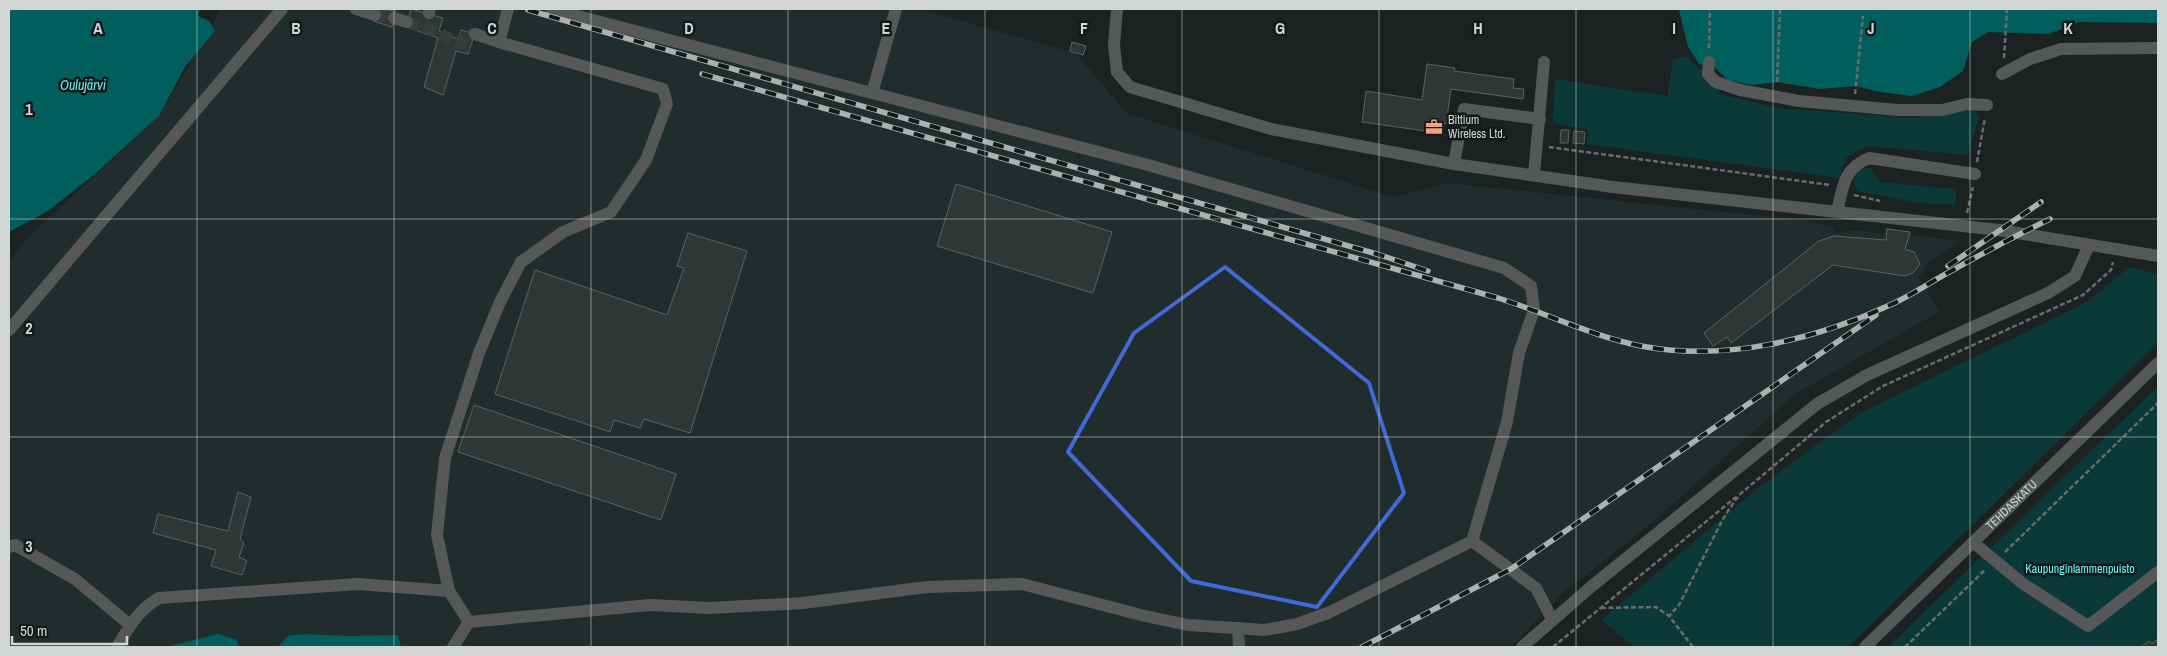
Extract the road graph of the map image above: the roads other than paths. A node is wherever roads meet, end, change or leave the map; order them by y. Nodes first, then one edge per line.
1 (282, 9) edge
2 (356, 9) edge
3 (508, 9) edge
4 (552, 9) edge
5 (896, 9) edge
6 (1117, 9) edge
7 (374, 15) tunnel mouth
8 (394, 18) tunnel mouth
9 (408, 22) tunnel mouth
10 (475, 34) tunnel mouth
11 (498, 42) junction
12 (2158, 48) edge
13 (1544, 62) dead end
14 (1709, 62) road end
15 (2002, 74) road end
16 (872, 93) junction
17 (1987, 105) road end
18 (1540, 119) junction
19 (1454, 164) junction
20 (1975, 174) road end
21 (1534, 176) junction
22 (1836, 212) junction
23 (2089, 245) junction
24 (2158, 256) edge
25 (9, 330) edge
26 (2158, 363) edge
27 (1472, 540) junction
28 (1974, 543) junction
29 (9, 547) edge
30 (2158, 572) edge
31 (449, 591) junction
32 (1552, 619) junction
33 (470, 622) junction
34 (130, 626) junction
35 (1238, 628) junction
36 (117, 647) edge
37 (453, 647) edge
38 (1240, 647) edge
39 (1522, 647) edge
40 (1865, 647) edge

1 - 25 street
2 - 7 street
3 - 11 street
4 - 16 street
5 - 16 street
6 - 19 street
8 - 9 street
10 - 11 street
11 - 31 street
12 - 15 street
13 - 18 street
14 - 17 street
16 - 27 street
18 - 19 street
18 - 21 street
19 - 21 street
20 - 22 street
21 - 22 street
22 - 23 street
23 - 24 street
23 - 32 street
26 - 28 street, TEHDASKATU
27 - 32 street
27 - 35 street
28 - 30 street
28 - 40 street, TEHDASKATU
29 - 34 street
31 - 33 street
31 - 34 street
32 - 39 street
33 - 35 street
33 - 37 street
34 - 36 street
35 - 38 street

